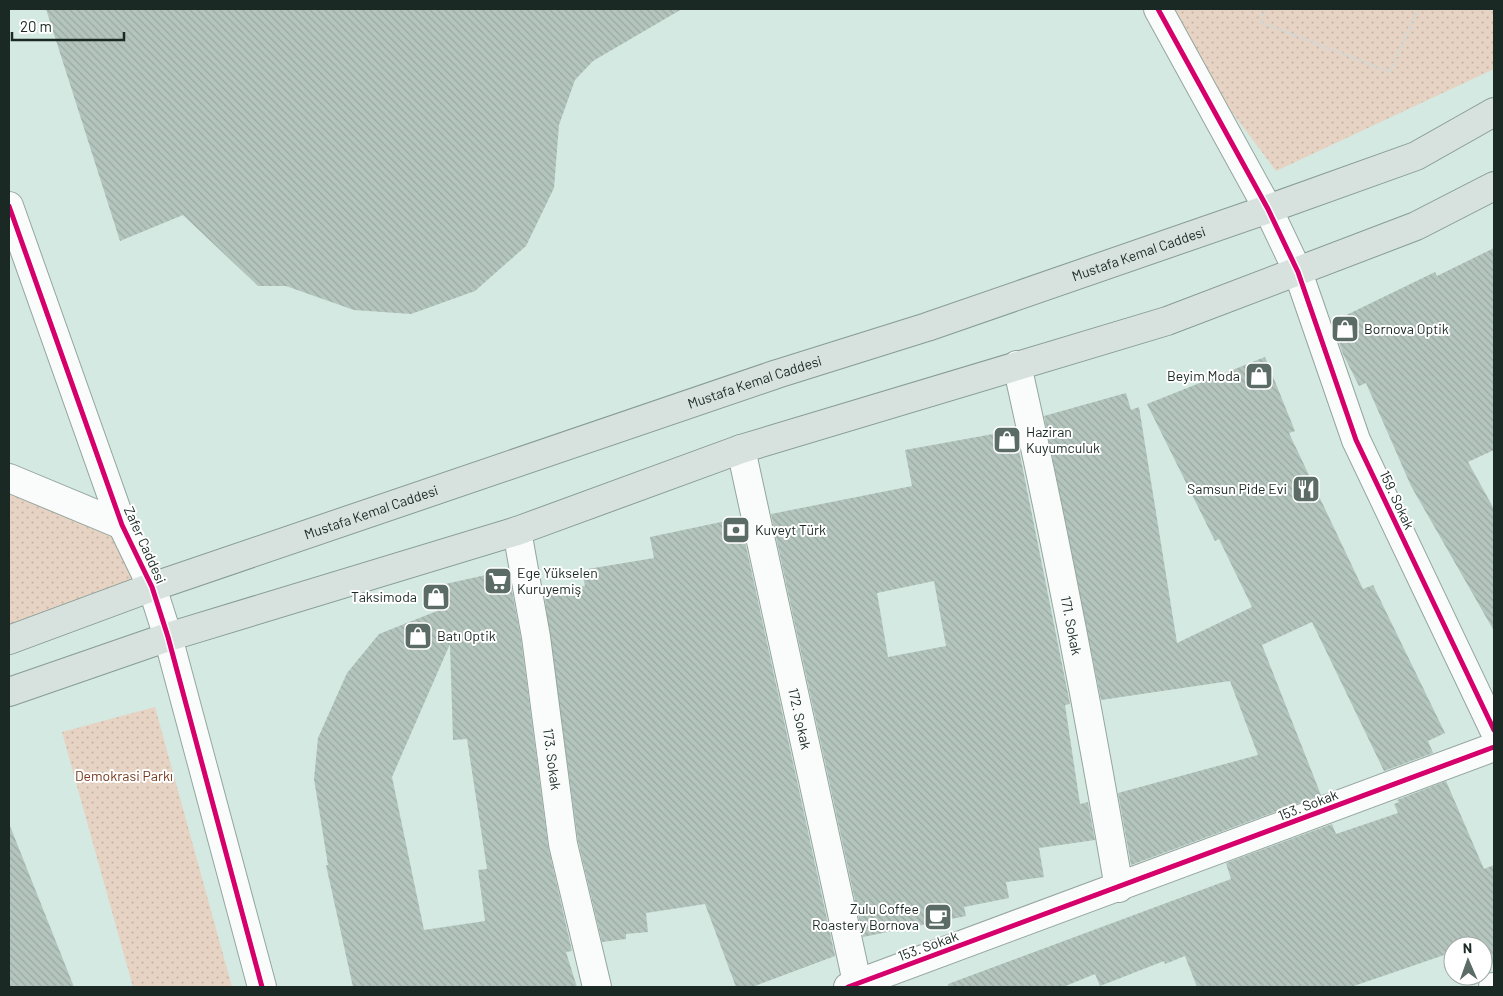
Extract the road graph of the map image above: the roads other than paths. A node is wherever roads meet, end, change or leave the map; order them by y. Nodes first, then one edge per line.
1 (1158, 9) edge
2 (1494, 112) edge
3 (1494, 186) edge
4 (9, 206) edge
5 (1268, 209) junction
6 (1298, 272) junction
7 (1017, 365) junction
8 (742, 449) junction
9 (9, 478) edge
10 (122, 525) junction
11 (518, 530) junction
12 (152, 587) junction
13 (168, 638) junction
14 (9, 640) edge
15 (9, 692) edge
16 (1494, 730) edge
17 (1494, 747) edge
18 (1119, 888) junction
19 (854, 986) edge
20 (262, 987) edge
21 (598, 987) edge

1 - 5 street, 159. Sokak
2 - 5 main road, Mustafa Kemal Caddesi
3 - 6 main road
4 - 10 street, Zafer Caddesi
5 - 6 street, 159. Sokak
5 - 12 main road, Mustafa Kemal Caddesi
6 - 7 main road
6 - 16 street, 159. Sokak
7 - 8 main road
7 - 18 street, 171. Sokak
8 - 11 main road
8 - 19 street, 172. Sokak
9 - 10 street
10 - 12 street, Zafer Caddesi
11 - 13 main road
11 - 21 street, 173. Sokak
12 - 13 street, Zafer Caddesi
12 - 14 main road, Mustafa Kemal Caddesi
13 - 15 main road
13 - 20 street, Zafer Caddesi
17 - 18 street, 153. Sokak
18 - 19 street, 153. Sokak

